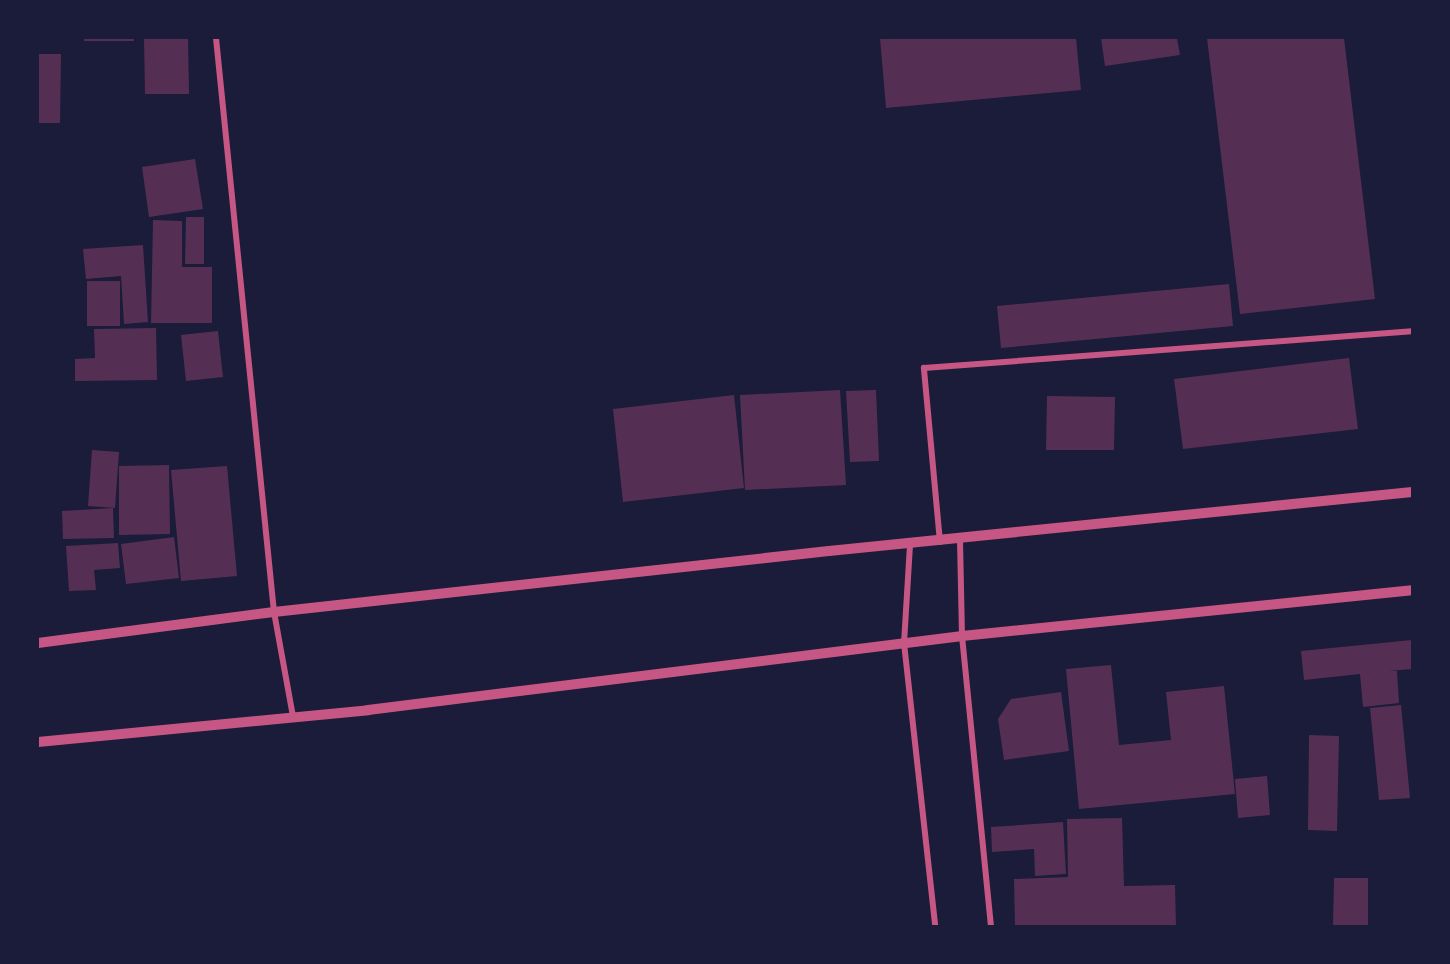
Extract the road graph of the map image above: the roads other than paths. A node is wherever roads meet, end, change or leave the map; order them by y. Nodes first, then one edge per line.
1 (216, 38) edge
2 (1413, 331) edge
3 (1413, 492) edge
4 (960, 540) junction
5 (940, 542) junction
6 (910, 545) junction
7 (1413, 590) edge
8 (274, 612) junction
9 (962, 636) junction
10 (38, 643) edge
11 (904, 643) junction
12 (293, 717) junction
13 (38, 742) edge
14 (935, 927) edge
15 (991, 927) edge

1 - 8 street
2 - 5 street
3 - 4 street
4 - 5 street
4 - 9 street
5 - 6 street
6 - 8 street
6 - 11 street
7 - 9 street
8 - 10 street
8 - 12 street
9 - 11 street
9 - 15 street
11 - 12 street
11 - 14 street
12 - 13 street

